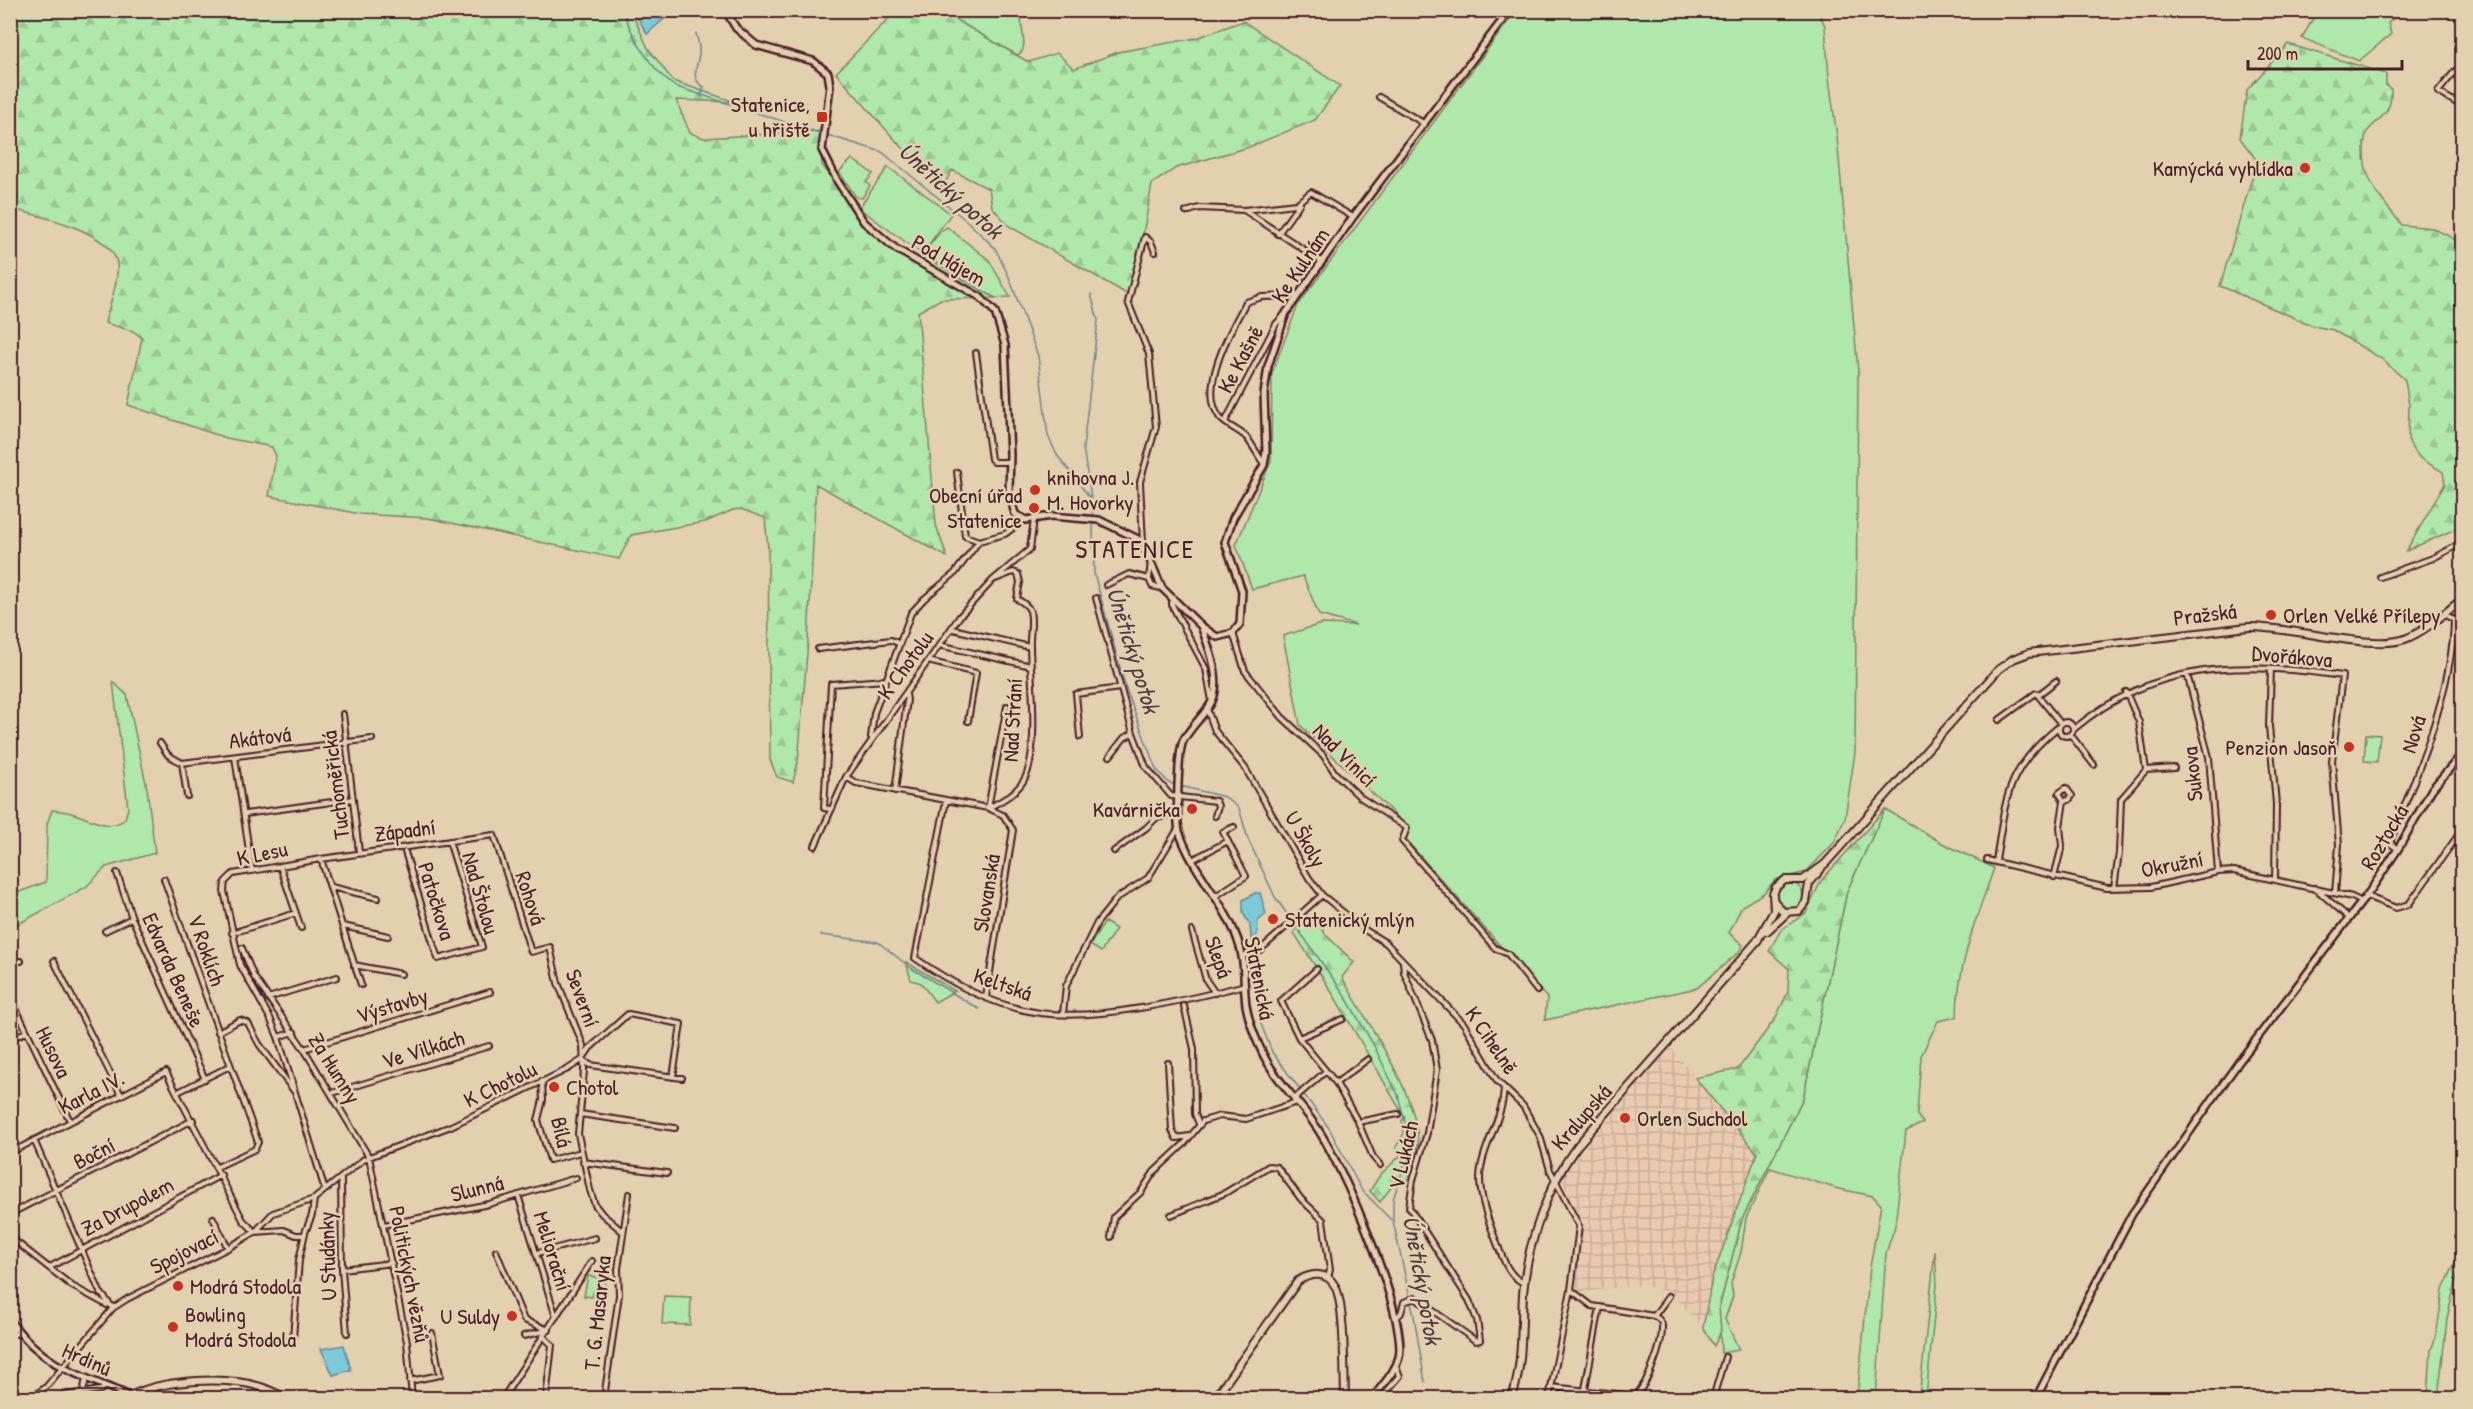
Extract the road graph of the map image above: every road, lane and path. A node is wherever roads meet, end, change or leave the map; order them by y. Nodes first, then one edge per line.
1 (725, 10) edge
2 (1510, 10) edge
3 (2463, 67) edge
4 (1380, 97) dead end
5 (2463, 106) edge
6 (1425, 124) junction
7 (1300, 202) junction
8 (1244, 210) junction
9 (1186, 212) dead end
10 (1353, 217) junction
11 (1278, 234) junction
12 (1155, 252) dead end
13 (1321, 261) junction
14 (1295, 296) junction
15 (1286, 313) junction
16 (976, 354) dead end
17 (1225, 422) junction
18 (1010, 462) junction
19 (1264, 465) junction
20 (957, 472) dead end
21 (1034, 519) junction
22 (1024, 520) junction
23 (979, 541) junction
24 (2463, 543) edge
25 (1143, 544) junction
26 (1151, 561) junction
27 (2380, 577) dead end
28 (1149, 579) junction
29 (993, 580) junction
30 (1106, 585) dead end
31 (1162, 588) junction
32 (1096, 598) dead end
33 (1172, 599) junction
34 (2463, 599) edge
35 (2444, 614) junction
36 (2463, 618) edge
37 (2454, 620) junction
38 (1200, 625) junction
39 (953, 629) junction
40 (1233, 633) junction
41 (1217, 637) junction
42 (898, 643) junction
43 (939, 645) junction
44 (1030, 646) junction
45 (818, 648) dead end
46 (1211, 653) junction
47 (928, 661) junction
48 (1031, 666) junction
49 (2271, 669) junction
50 (2187, 674) junction
51 (885, 680) junction
52 (2056, 681) dead end
53 (1120, 688) junction
54 (2126, 692) junction
55 (905, 693) junction
56 (2038, 695) junction
57 (1212, 702) junction
58 (1007, 706) dead end
59 (1207, 709) junction
60 (343, 714) dead end
61 (1999, 720) dead end
62 (968, 721) dead end
63 (2061, 723) junction
64 (2057, 728) junction
65 (2074, 729) junction
66 (1133, 733) junction
67 (2070, 735) junction
68 (1080, 737) dead end
69 (372, 739) dead end
70 (871, 739) junction
71 (160, 743) dead end
72 (345, 744) junction
73 (2463, 754) edge
74 (1110, 756) dead end
75 (235, 757) junction
76 (182, 763) junction
77 (2094, 765) dead end
78 (2174, 768) dead end
79 (2146, 770) junction
80 (846, 777) junction
81 (896, 791) junction
82 (1178, 794) junction
83 (187, 796) dead end
84 (353, 799) junction
85 (946, 801) junction
86 (2064, 801) dead end
87 (988, 808) junction
88 (830, 809) junction
89 (1177, 813) junction
90 (245, 814) junction
91 (1215, 816) dead end
92 (1233, 827) dead end
93 (1179, 829) junction
94 (2463, 830) edge
95 (494, 835) joint
96 (449, 841) junction
97 (1228, 841) junction
98 (815, 846) dead end
99 (2398, 849) junction
100 (1114, 850) dead end
101 (359, 852) junction
102 (405, 852) dead end
103 (321, 859) junction
104 (1192, 860) junction
105 (1987, 860) dead end
106 (1996, 861) junction
107 (1825, 864) junction
108 (280, 866) junction
109 (252, 871) junction
110 (2218, 872) junction
111 (117, 873) dead end
112 (2054, 877) junction
113 (164, 879) dead end
114 (2275, 879) junction
115 (1797, 880) junction
116 (331, 887) junction
117 (2114, 888) junction
118 (2314, 888) junction
119 (2335, 893) junction
120 (1807, 894) junction
121 (1322, 895) junction
122 (1214, 897) junction
123 (378, 898) dead end
124 (2364, 899) junction
125 (1774, 901) junction
126 (296, 913) junction
127 (1788, 913) junction
128 (132, 918) junction
129 (2349, 918) junction
130 (342, 926) junction
131 (301, 928) dead end
132 (105, 930) dead end
133 (1192, 931) dead end
134 (232, 933) junction
135 (387, 936) dead end
136 (1757, 941) junction
137 (550, 946) joint
138 (242, 948) dead end
139 (1243, 957) junction
140 (438, 959) joint
141 (21, 961) dead end
142 (54, 961) dead end
143 (1403, 961) junction
144 (10, 962) edge
145 (354, 965) junction
146 (1317, 969) dead end
147 (401, 974) dead end
148 (337, 977) dead end
149 (361, 985) dead end
150 (1246, 985) junction
151 (260, 986) junction
152 (253, 988) junction
153 (1537, 991) dead end
154 (490, 992) dead end
155 (1215, 993) junction
156 (10, 996) edge
157 (986, 997) junction
158 (268, 998) junction
159 (1184, 1006) dead end
160 (1063, 1014) junction
161 (1343, 1020) dead end
162 (26, 1032) junction
163 (218, 1032) junction
164 (294, 1032) junction
165 (278, 1037) junction
166 (1299, 1038) junction
167 (10, 1039) edge
168 (489, 1046) dead end
169 (304, 1049) junction
170 (1368, 1059) dead end
171 (582, 1060) junction
172 (1168, 1063) dead end
173 (230, 1066) junction
174 (1325, 1072) junction
175 (673, 1077) junction
176 (682, 1078) dead end
177 (205, 1079) junction
178 (542, 1081) junction
179 (1336, 1083) junction
180 (1504, 1088) junction
181 (178, 1092) junction
182 (332, 1093) junction
183 (121, 1095) junction
184 (297, 1095) junction
185 (1296, 1100) junction
186 (580, 1114) junction
187 (1398, 1114) dead end
188 (193, 1120) junction
189 (70, 1121) junction
190 (1358, 1122) junction
191 (1199, 1124) junction
192 (675, 1128) dead end
193 (1190, 1136) junction
194 (34, 1140) junction
195 (581, 1152) junction
196 (10, 1153) edge
197 (369, 1157) junction
198 (583, 1162) junction
199 (1380, 1165) dead end
200 (217, 1167) junction
201 (667, 1173) dead end
202 (221, 1175) junction
203 (341, 1178) junction
204 (576, 1178) dead end
205 (1555, 1178) junction
206 (325, 1190) junction
207 (58, 1191) junction
208 (629, 1194) dead end
209 (518, 1195) junction
210 (314, 1199) junction
211 (10, 1214) edge
212 (1171, 1215) dead end
213 (213, 1218) dead end
214 (384, 1225) junction
215 (255, 1232) junction
216 (623, 1232) junction
217 (305, 1233) junction
218 (10, 1237) edge
219 (1111, 1237) dead end
220 (595, 1238) dead end
221 (82, 1248) junction
222 (228, 1248) junction
223 (496, 1251) dead end
224 (538, 1253) junction
225 (592, 1261) dead end
226 (392, 1263) junction
227 (50, 1267) junction
228 (342, 1269) junction
229 (1328, 1278) junction
230 (1524, 1283) junction
231 (1571, 1290) junction
232 (1669, 1296) dead end
233 (1600, 1307) junction
234 (113, 1308) junction
235 (1654, 1316) junction
236 (556, 1317) junction
237 (1396, 1318) junction
238 (10, 1322) edge
239 (549, 1330) junction
240 (19, 1333) junction
241 (347, 1333) dead end
242 (432, 1333) dead end
243 (10, 1335) edge
244 (524, 1336) dead end
245 (543, 1336) junction
246 (292, 1338) dead end
247 (1725, 1357) dead end
248 (1396, 1367) junction
249 (59, 1368) junction
250 (86, 1379) junction
251 (410, 1381) junction
252 (106, 1386) junction
253 (1551, 1388) junction
254 (1585, 1389) junction
255 (83, 1392) junction
256 (31, 1398) edge
257 (45, 1398) edge
258 (128, 1398) edge
259 (287, 1398) edge
260 (412, 1398) edge
261 (503, 1398) edge
262 (546, 1398) edge
263 (604, 1398) edge
264 (1215, 1398) edge
265 (1345, 1398) edge
266 (1373, 1398) edge
267 (1381, 1398) edge
268 (1512, 1398) edge
269 (1549, 1398) edge
270 (1713, 1398) edge
271 (2036, 1398) edge

1 - 18 street, Pod Hájem
2 - 6 street, Ke Kulnám
3 - 5 street
4 - 6 street
6 - 10 street, Ke Kulnám
7 - 8 street
7 - 10 street
7 - 11 street
8 - 9 street
8 - 11 street
10 - 13 street, Ke Kulnám
11 - 13 street
12 - 25 street
13 - 14 street, Ke Kulnám
14 - 15 street, Ke Kulnám
14 - 17 street
15 - 17 street, Ke Kašně
15 - 19 street, Ke Kulnám
16 - 18 street
17 - 19 street
18 - 22 street, Pod Hájem
19 - 40 street, Ke Kulnám
20 - 23 street
21 - 22 street
21 - 25 street
21 - 29 street, K Chotolu
22 - 23 street
23 - 42 street
24 - 27 street
25 - 26 street
26 - 28 street
26 - 31 street
28 - 30 street
28 - 31 street
29 - 39 street, K Chotolu
29 - 44 street, Nad Strání
31 - 33 street
32 - 53 street
33 - 38 street
33 - 57 street
34 - 35 main road, Pražská
35 - 37 street
35 - 107 main road, Pražská
36 - 37 street
37 - 99 street, Nová
38 - 41 street
38 - 46 street
39 - 43 street, K Chotolu
39 - 44 street
40 - 41 street
40 - 153 street, Nad Vinicí
41 - 46 street
42 - 45 street
42 - 51 street
43 - 47 street, K Chotolu
43 - 48 street
44 - 48 street, Nad Strání
46 - 57 street
47 - 55 street, K Chotolu
47 - 62 street
48 - 87 street, Nad Strání
49 - 50 street, Dvořákova
49 - 114 street
49 - 119 street, Dvořákova
50 - 54 street, Dvořákova
50 - 110 street, Sukova
51 - 70 street
51 - 88 street
52 - 56 street
53 - 66 street
53 - 68 street
54 - 65 street, Dvořákova
54 - 79 street
55 - 70 street, K Chotolu
55 - 81 street
56 - 61 street
56 - 63 street
57 - 59 street, Statenická
58 - 87 street
59 - 82 street, Statenická
59 - 121 street, U Školy
60 - 72 street, Tuchoměřická
63 - 64 street
63 - 65 street
64 - 67 street
64 - 106 street
65 - 67 street, Dvořákova
66 - 74 street
66 - 82 street
67 - 77 street
69 - 72 street, Akátová
70 - 80 street, K Chotolu
71 - 76 street
72 - 75 street, Akátová
72 - 84 street, Tuchoměřická
73 - 99 street, Roztocká
75 - 76 street, Akátová
75 - 90 street
76 - 83 street
78 - 79 street
79 - 117 street
80 - 81 street
80 - 88 street, K Chotolu
81 - 85 street
82 - 89 street, Statenická
82 - 91 street
84 - 90 street
84 - 101 street, Tuchoměřická
85 - 87 street
85 - 157 street, Keltská
86 - 112 street
87 - 157 street, Slovanská
88 - 98 street, K Chotolu
89 - 93 street, Statenická
89 - 100 street
90 - 109 street
92 - 97 street
93 - 104 street, Statenická
93 - 160 street
94 - 124 street, Okružní
95 - 96 street, Západní
95 - 137 street, Rohová
96 - 101 street, Západní
96 - 140 street, Nad Štolou
97 - 104 street
97 - 122 street
99 - 124 street, Roztocká
101 - 103 street, Západní
102 - 140 street, Patočkova
103 - 108 street, K Lesu
103 - 116 street, K Lesu
104 - 122 street, Statenická
105 - 106 street, Okružní
106 - 112 street, Okružní
107 - 115 main road
107 - 120 main road
108 - 109 street, K Lesu
108 - 126 street
109 - 134 street, K Lesu
110 - 114 street, Okružní
110 - 117 street, Okružní
111 - 128 street, Edvarda Beneše
112 - 117 street, Okružní
113 - 163 street, V Roklích
114 - 118 street, Okružní
115 - 120 main road
115 - 125 main road
116 - 123 street
116 - 130 street, K Lesu
118 - 119 street, Okružní
118 - 129 street
119 - 124 street, Okružní
120 - 127 main road
121 - 139 street
121 - 143 street, U Školy
122 - 139 street, Statenická
124 - 129 street, Roztocká
125 - 127 main road
125 - 136 main road
126 - 131 street
126 - 134 street
127 - 136 main road, Kralupská
128 - 132 street
128 - 177 street, Edvarda Beneše
129 - 271 street, Roztocká
130 - 135 street
130 - 145 street, K Lesu
133 - 155 street, Slepá
134 - 152 street, K Lesu
136 - 205 main road, Kralupská
137 - 171 street, Severní
138 - 151 street, Za Humny
139 - 150 street, Statenická
141 - 144 street
142 - 183 street
143 - 180 street, K Cihelně
143 - 237 street, V Lukách
145 - 147 street
145 - 149 street, K Lesu
146 - 166 street
148 - 158 street
150 - 155 street, Keltská
150 - 185 street, Statenická
151 - 152 street
151 - 158 street, Za Humny
152 - 165 street, K Lesu
154 - 169 street, Výstavby
155 - 160 street, Keltská
156 - 162 street, Husova
157 - 160 street, Keltská
158 - 164 street, Za Humny
159 - 191 street
161 - 166 street
162 - 167 street
162 - 189 street, Husova
163 - 173 street, V Roklích
163 - 184 street
164 - 165 street
164 - 169 street, Za Humny
165 - 184 street, K Lesu
166 - 174 street
168 - 182 street, Ve Vilkách
169 - 182 street, Za Humny
170 - 179 street
171 - 175 street
171 - 175 street, K Chotolu
171 - 178 street, K Chotolu
171 - 186 street, T. G. Masaryka
172 - 193 street
173 - 177 street
173 - 200 street, V Roklích
174 - 179 street
174 - 185 street
175 - 176 street
177 - 181 street
178 - 195 street, Bílá
178 - 197 street, K Chotolu
179 - 190 street
180 - 205 street, K Cihelně
180 - 230 street
181 - 183 street, Karla IV.
181 - 188 street
182 - 197 street, Za Humny
183 - 189 street, Karla IV.
184 - 206 street, K Lesu
185 - 191 street
185 - 237 street, Statenická
186 - 192 street
186 - 195 street, T. G. Masaryka
187 - 190 street
188 - 200 street
188 - 207 street, Boční
189 - 194 street, Karla IV.
190 - 199 street
191 - 193 street
193 - 219 street
194 - 196 street, Karla IV.
194 - 207 street
195 - 198 street, T. G. Masaryka
197 - 203 street, Spojovací
197 - 214 street, Politických vězňů
198 - 201 street
198 - 216 street, T. G. Masaryka
200 - 202 street
202 - 215 street
202 - 221 street, Za Drupolem
203 - 206 street, Spojovací
203 - 228 street, U Studánky
204 - 209 street, Slunná
205 - 230 main road, Kralupská
205 - 231 street, K Cihelně
206 - 210 street, Spojovací
207 - 211 street, Boční
207 - 221 street
208 - 216 street, T. G. Masaryka
209 - 214 street, Slunná
209 - 224 street, Meliorační
210 - 215 street, Spojovací
210 - 217 street
212 - 229 street
213 - 222 street
214 - 226 street, Politických vězňů
215 - 217 street
215 - 222 street, Spojovací
216 - 263 street, T. G. Masaryka
217 - 246 street
218 - 227 street
220 - 224 street
221 - 227 street, Za Drupolem
221 - 234 street
222 - 234 street, Spojovací
223 - 239 street
224 - 236 street, Meliorační
225 - 236 street
226 - 228 street
226 - 251 street, Politických vězňů
227 - 234 street
228 - 241 street, U Studánky
229 - 264 main road
229 - 265 main road
230 - 268 main road, Kralupská
231 - 233 street
231 - 253 street, K Cihelně
232 - 235 street
233 - 235 street
233 - 254 street
234 - 249 street, Spojovací
235 - 254 street
236 - 239 street
237 - 248 street, Statenická
238 - 240 street, Hrdinů
239 - 244 street
239 - 245 street
240 - 243 street
240 - 249 street, Hrdinů
242 - 251 street
245 - 261 street
245 - 262 street
247 - 270 street
248 - 266 street
248 - 267 street
249 - 250 street, Hrdinů
249 - 256 street, Spojovací
250 - 252 street, Hrdinů
250 - 255 street
251 - 260 street, Politických vězňů
252 - 255 street
252 - 258 street, Hrdinů
253 - 254 street
253 - 269 street, K Cihelně
255 - 257 street
258 - 259 main road

